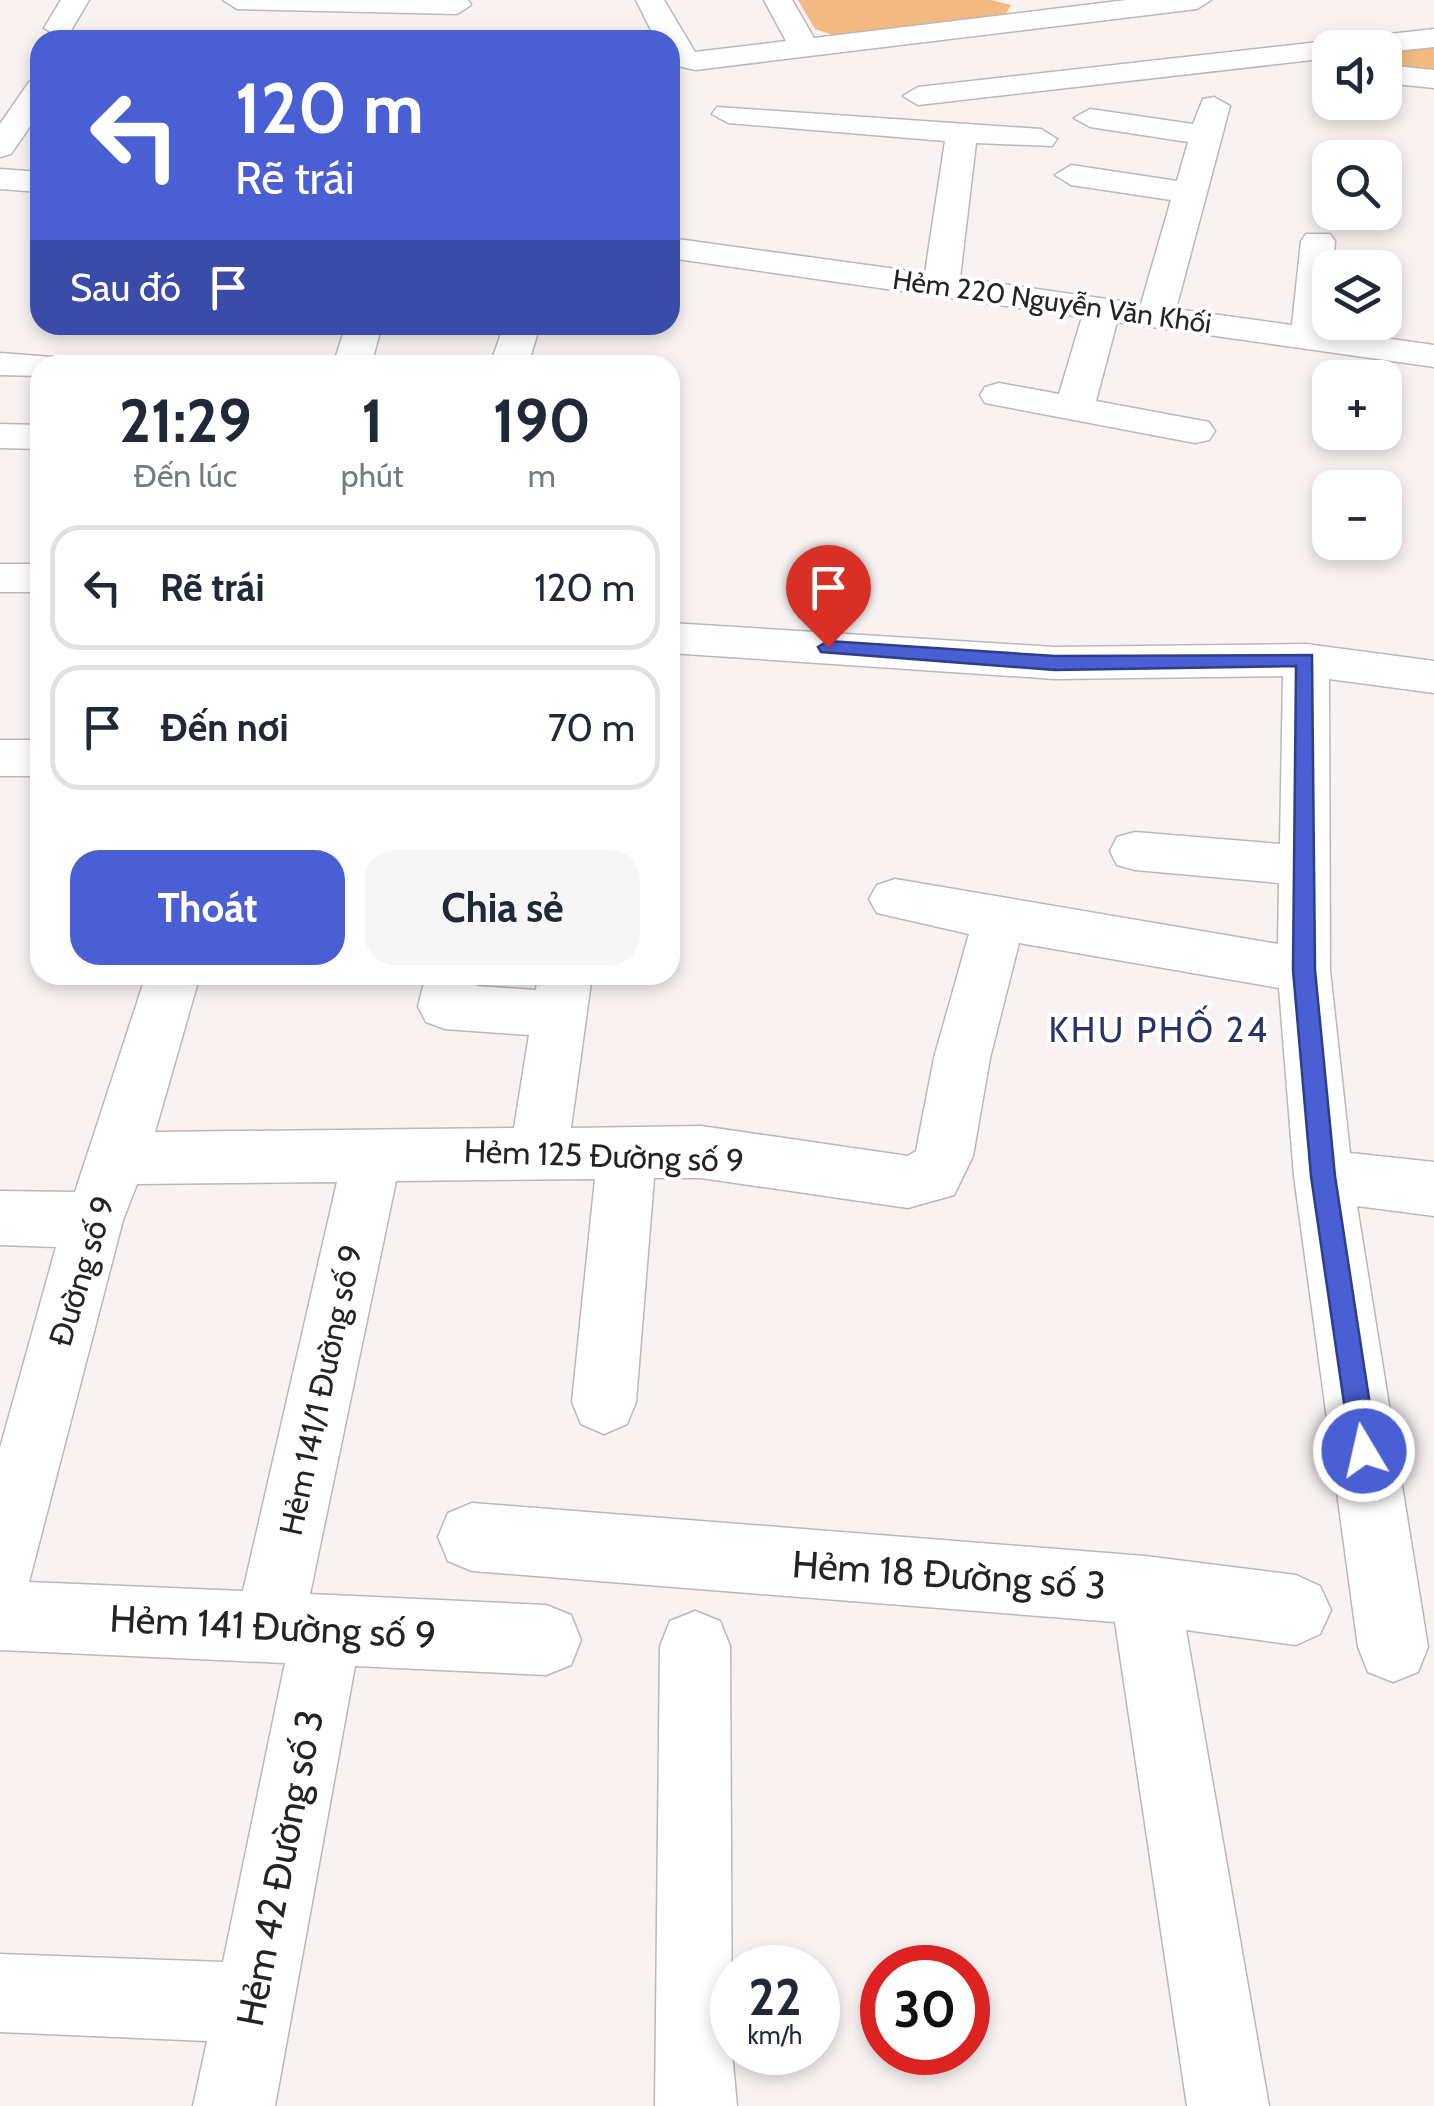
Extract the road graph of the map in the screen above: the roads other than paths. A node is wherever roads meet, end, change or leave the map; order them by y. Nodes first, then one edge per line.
1 (75, 0) edge
2 (237, 0) edge
3 (650, 0) edge
4 (778, 0) edge
5 (1026, 0) edge
6 (1197, 0) edge
7 (458, 2) edge
8 (1078, 13) junction
9 (59, 28) dead end
10 (449, 30) edge
11 (665, 30) edge
12 (1434, 38) edge
13 (1402, 42) edge
14 (804, 47) junction
15 (1312, 51) edge
16 (680, 57) edge
17 (1242, 59) junction
18 (1312, 66) edge
19 (1129, 71) junction
20 (1402, 76) edge
21 (1434, 80) edge
22 (918, 96) dead end
23 (30, 104) edge
24 (728, 114) dead end
25 (1090, 118) dead end
26 (962, 132) junction
27 (1042, 138) dead end
28 (0, 147) edge
29 (1071, 175) dead end
30 (0, 179) edge
31 (30, 181) edge
32 (1189, 192) junction
33 (1318, 241) dead end
34 (680, 249) edge
35 (941, 284) junction
36 (1102, 309) junction
37 (1156, 316) junction
38 (1309, 338) junction
39 (1434, 356) edge
40 (0, 364) edge
41 (30, 365) edge
42 (999, 395) dead end
43 (1074, 409) junction
44 (1194, 432) dead end
45 (0, 436) edge
46 (30, 438) edge
47 (0, 578) edge
48 (30, 578) edge
49 (680, 639) edge
50 (1306, 660) junction
51 (1434, 677) edge
52 (0, 758) edge
53 (30, 758) edge
54 (1134, 851) dead end
55 (1304, 866) junction
56 (895, 899) dead end
57 (999, 920) junction
58 (1304, 970) junction
59 (170, 985) edge
60 (450, 985) edge
61 (562, 995) edge
62 (540, 1151) junction
63 (373, 1152) junction
64 (626, 1152) junction
65 (119, 1158) junction
66 (1323, 1176) junction
67 (1434, 1189) edge
68 (0, 1218) edge
69 (93, 1220) junction
70 (604, 1402) dead end
71 (472, 1536) dead end
72 (0, 1570) edge
73 (1145, 1590) junction
74 (1296, 1610) dead end
75 (0, 1615) edge
76 (298, 1628) junction
77 (546, 1640) dead end
78 (695, 1646) dead end
79 (1394, 1647) dead end
80 (0, 1993) edge
81 (252, 2003) junction
82 (234, 2106) edge
83 (696, 2106) edge
84 (1228, 2106) edge

1 - 9 street
2 - 7 street
3 - 11 street
4 - 14 street
5 - 8 street
6 - 8 street
7 - 10 street
8 - 14 street
8 - 19 street
12 - 13 street
14 - 16 street
15 - 17 street
17 - 18 street
17 - 19 street
19 - 22 street
20 - 21 street
23 - 28 street
24 - 26 street
25 - 32 street
26 - 27 street
26 - 35 street
29 - 32 street
30 - 31 street
32 - 37 street
33 - 38 street
34 - 35 street, Hẻm 220 Nguyễn Văn Khối
35 - 36 street, Hẻm 220 Nguyễn Văn Khối
36 - 37 street, Hẻm 220 Nguyễn Văn Khối
36 - 43 street
37 - 38 street, Hẻm 220 Nguyễn Văn Khối
38 - 39 street, Hẻm 220 Nguyễn Văn Khối
40 - 41 street
42 - 43 street
43 - 44 street
45 - 46 street
47 - 48 street
49 - 50 street
50 - 51 street
50 - 55 street
52 - 53 street
54 - 55 street
55 - 58 street
56 - 57 street
57 - 58 street
57 - 64 street, Hẻm 125 Đường số 9
58 - 66 street
59 - 65 street, Đường số 9
60 - 61 street
61 - 62 street
62 - 63 street, Hẻm 125 Đường số 9
62 - 64 street, Hẻm 125 Đường số 9
63 - 65 street, Hẻm 125 Đường số 9
63 - 76 street, Hẻm 141/1 Đường số 9
64 - 70 street
65 - 69 street, Đường số 9
66 - 67 street
66 - 79 street
68 - 69 street
69 - 72 street, Đường số 9
71 - 73 street, Hẻm 18 Đường số 3
73 - 74 street
73 - 84 street, Hẻm 18 Đường số 3
75 - 76 street, Hẻm 141 Đường số 9
76 - 77 street, Hẻm 141 Đường số 9
76 - 81 street, Hẻm 42 Đường số 3
78 - 83 street
80 - 81 street
81 - 82 street, Hẻm 42 Đường số 3

